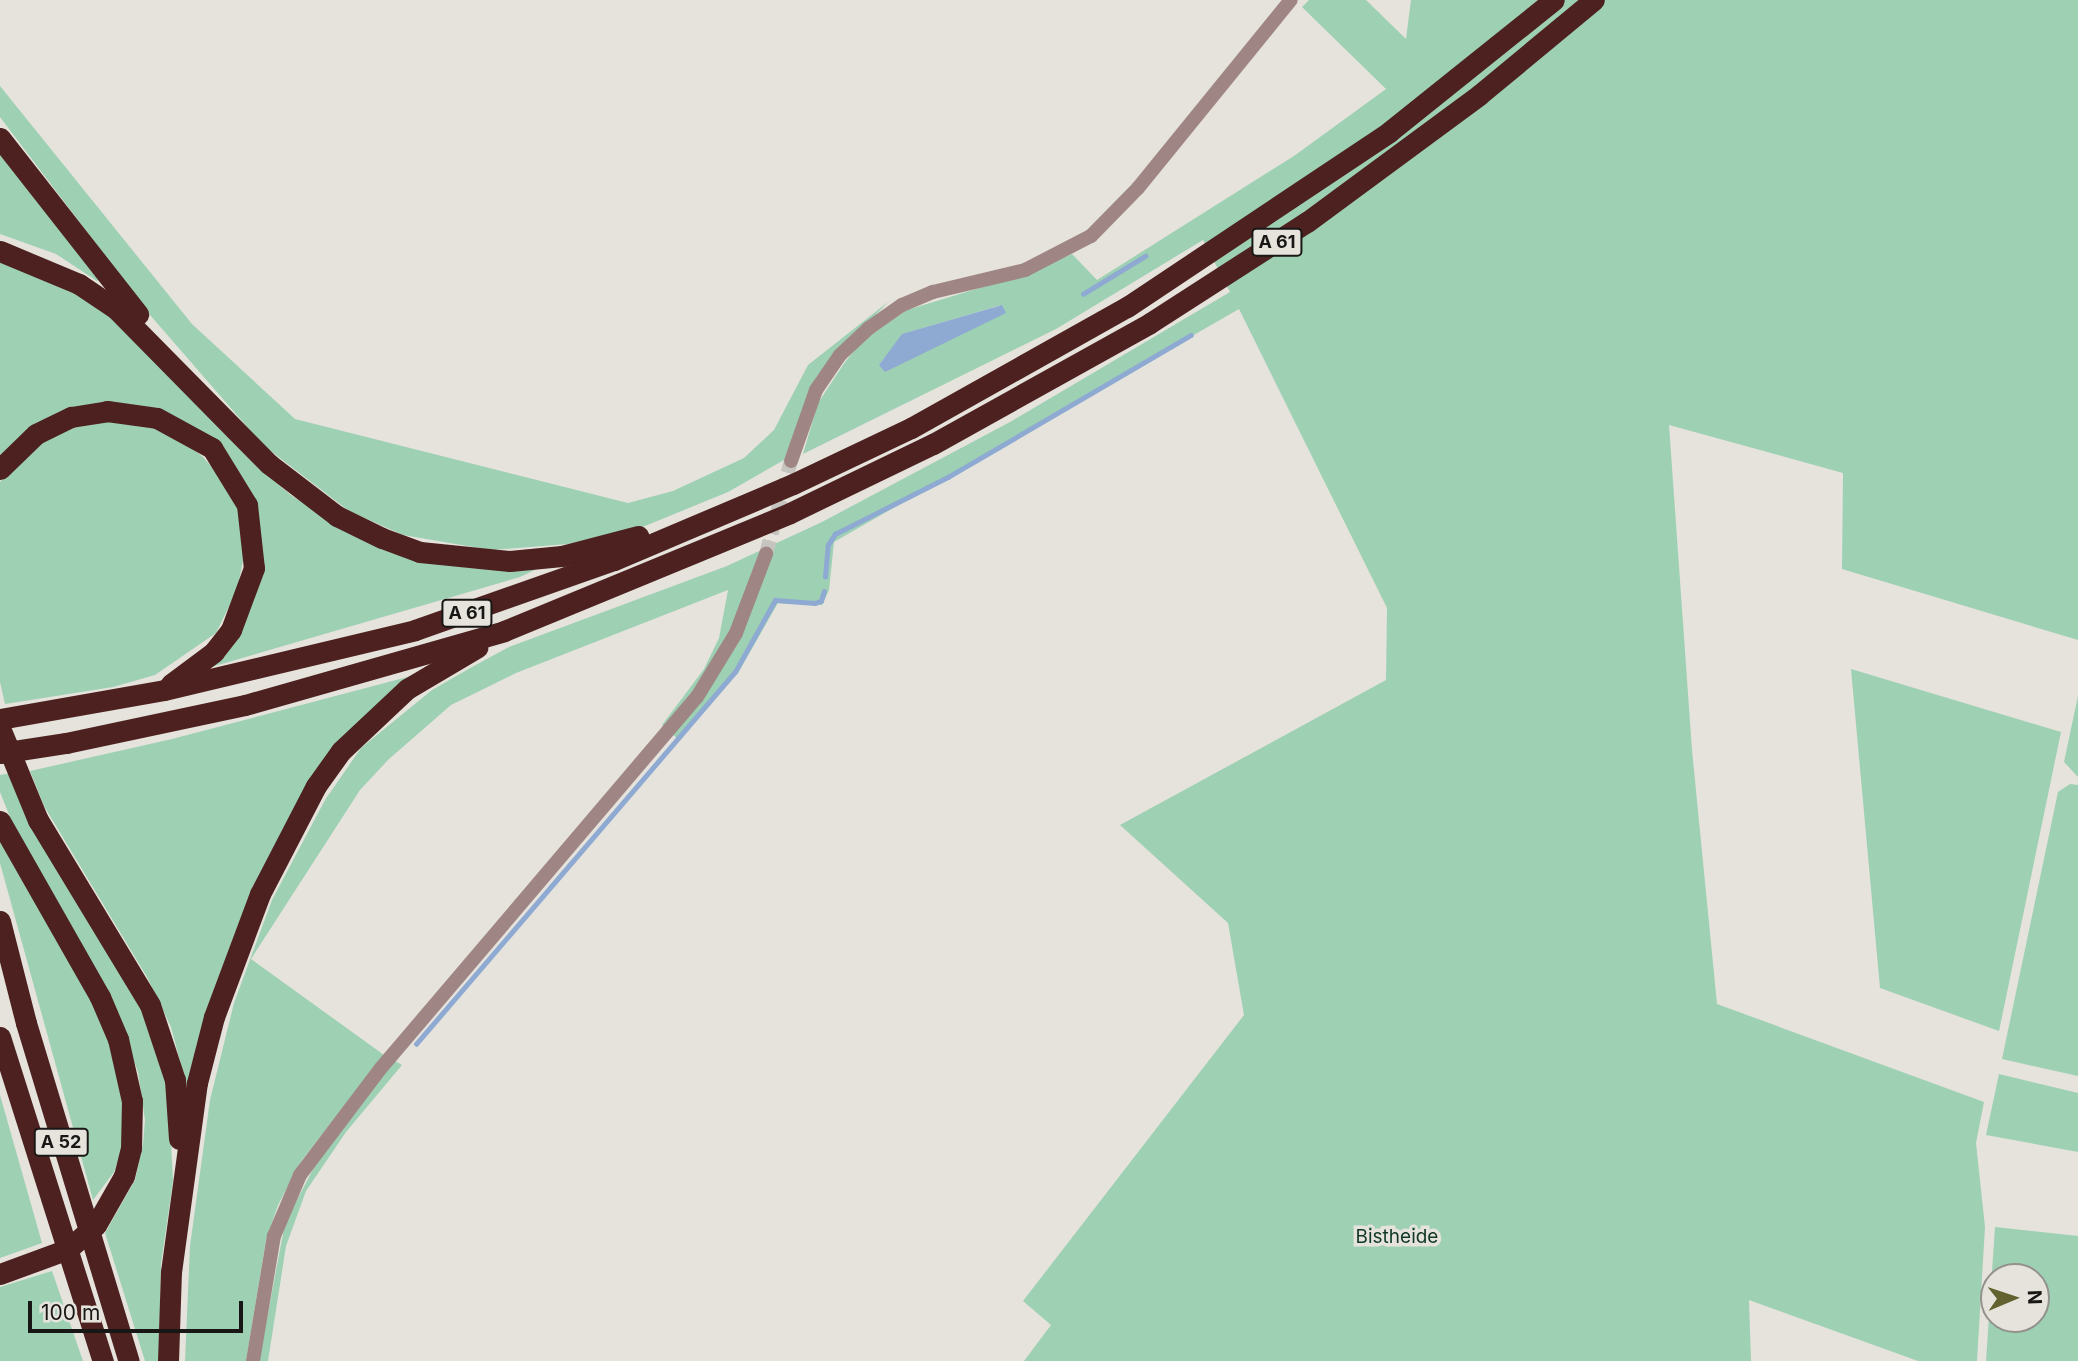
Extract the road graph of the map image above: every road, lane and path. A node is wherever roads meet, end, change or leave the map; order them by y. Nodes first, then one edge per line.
1 (1291, 0) edge
2 (1554, 0) edge
3 (1594, 0) edge
4 (0, 138) edge
5 (0, 251) edge
6 (194, 384) junction
7 (791, 461) tunnel mouth
8 (0, 469) edge
9 (758, 500) junction
10 (766, 554) tunnel mouth
11 (504, 631) junction
12 (164, 690) junction
13 (0, 719) edge
14 (0, 729) edge
15 (0, 753) edge
16 (0, 821) edge
17 (0, 921) edge
18 (0, 1037) edge
19 (178, 1205) junction
20 (0, 1274) edge
21 (103, 1361) edge
22 (129, 1361) edge
23 (168, 1361) edge
24 (253, 1361) edge

1 - 7 street
2 - 9 highway, A 61
3 - 11 highway, A 61
4 - 6 highway
5 - 6 highway
6 - 9 highway
8 - 12 highway
9 - 12 highway, A 61
10 - 24 street
11 - 15 highway, A 61, bridge
11 - 19 highway
12 - 13 highway, A 61
14 - 19 highway
16 - 20 highway, bridge
17 - 22 highway, A 52
18 - 21 highway, A 52
19 - 23 highway

